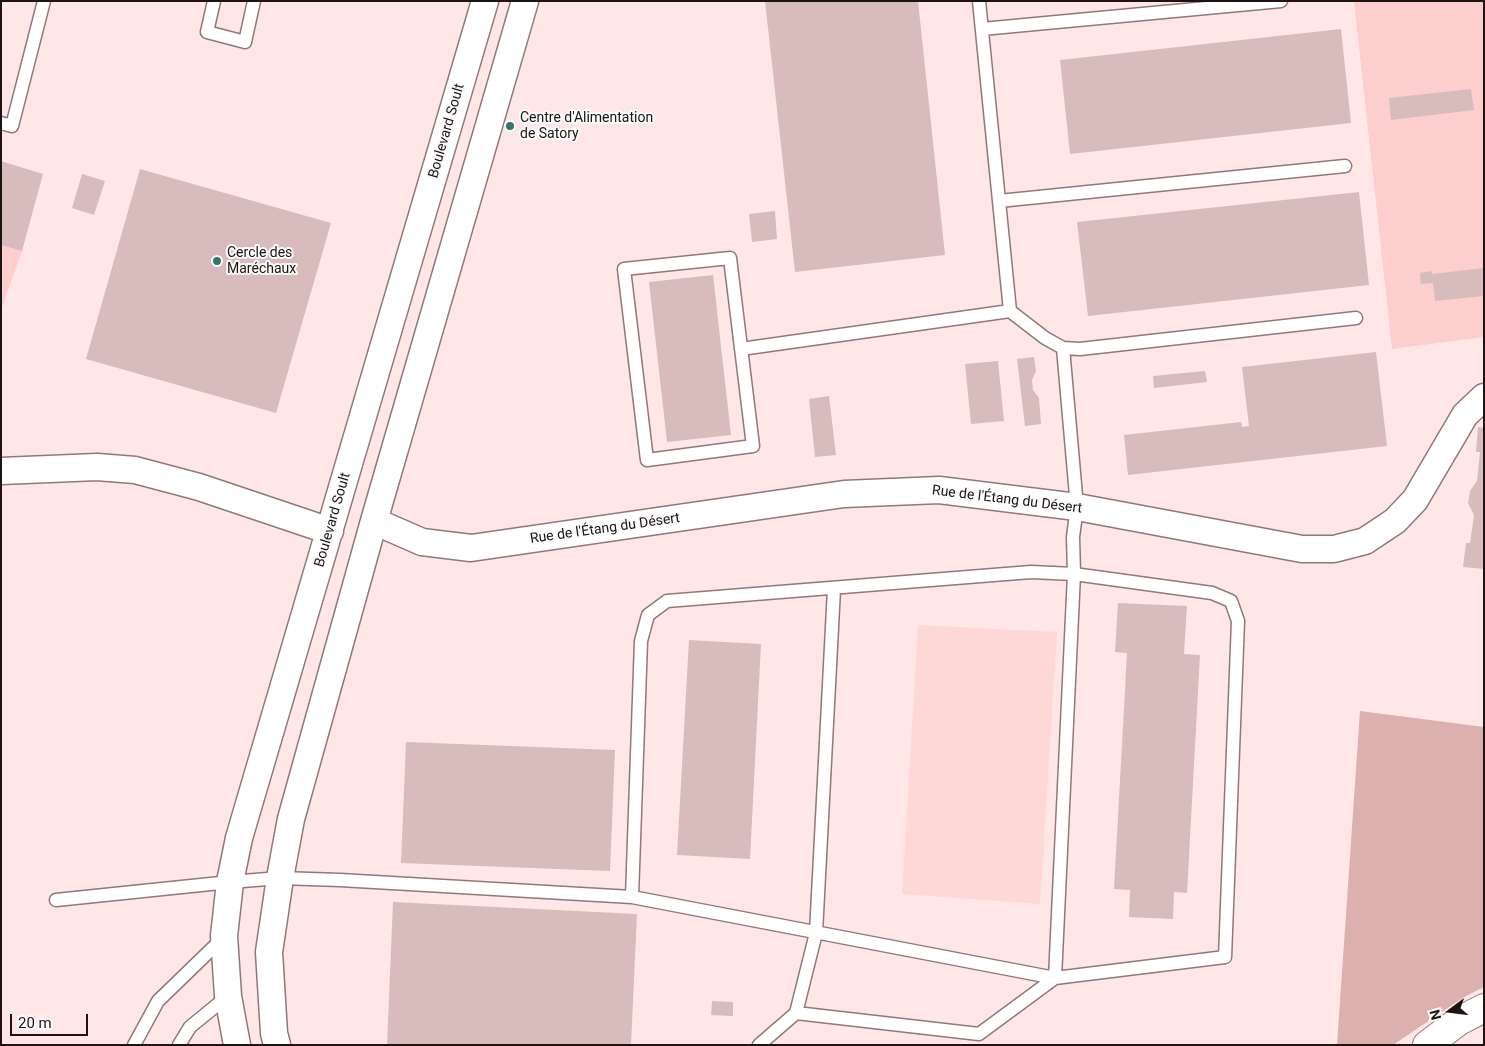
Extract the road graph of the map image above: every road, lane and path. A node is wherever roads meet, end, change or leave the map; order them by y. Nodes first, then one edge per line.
1 (44, 1) edge
2 (214, 1) edge
3 (254, 1) edge
4 (485, 1) edge
5 (525, 1) edge
6 (979, 1) edge
7 (1281, 1) edge
8 (982, 29) junction
9 (1, 123) edge
10 (1345, 166) dead end
11 (999, 201) junction
12 (1010, 311) junction
13 (1356, 318) dead end
14 (1063, 348) junction
15 (741, 349) junction
16 (1484, 398) edge
17 (1, 471) edge
18 (1077, 507) junction
19 (374, 521) junction
20 (330, 531) junction
21 (1074, 574) junction
22 (834, 588) junction
23 (280, 878) junction
24 (230, 882) junction
25 (632, 897) junction
26 (56, 900) dead end
27 (816, 932) junction
28 (224, 936) junction
29 (1055, 978) junction
30 (228, 996) junction
31 (1484, 1008) edge
32 (796, 1013) junction
33 (134, 1045) edge
34 (179, 1045) edge
35 (237, 1045) edge
36 (277, 1045) edge
37 (759, 1045) edge
38 (1426, 1045) edge

1 - 9 lane
2 - 3 lane
4 - 20 street, Boulevard Soult
5 - 19 street
6 - 8 lane
7 - 8 lane
8 - 11 lane
10 - 11 lane
11 - 12 lane
12 - 14 lane
12 - 15 lane
13 - 14 lane
14 - 18 lane
15 - 15 lane
16 - 18 street, Rue de l'Étang du Désert
17 - 20 street
18 - 19 street, Rue de l'Étang du Désert
18 - 21 lane
19 - 23 street
20 - 24 street, Boulevard Soult
21 - 22 lane
21 - 29 lane
21 - 29 lane
22 - 25 lane
22 - 27 lane
23 - 24 lane
23 - 25 lane
23 - 36 street
24 - 26 lane
24 - 28 street, Boulevard Soult
25 - 27 lane
27 - 29 lane
27 - 32 lane
28 - 30 street, Boulevard Soult
28 - 33 lane
29 - 32 lane
30 - 34 lane
30 - 35 street, Boulevard Soult
31 - 38 main road
32 - 37 lane

